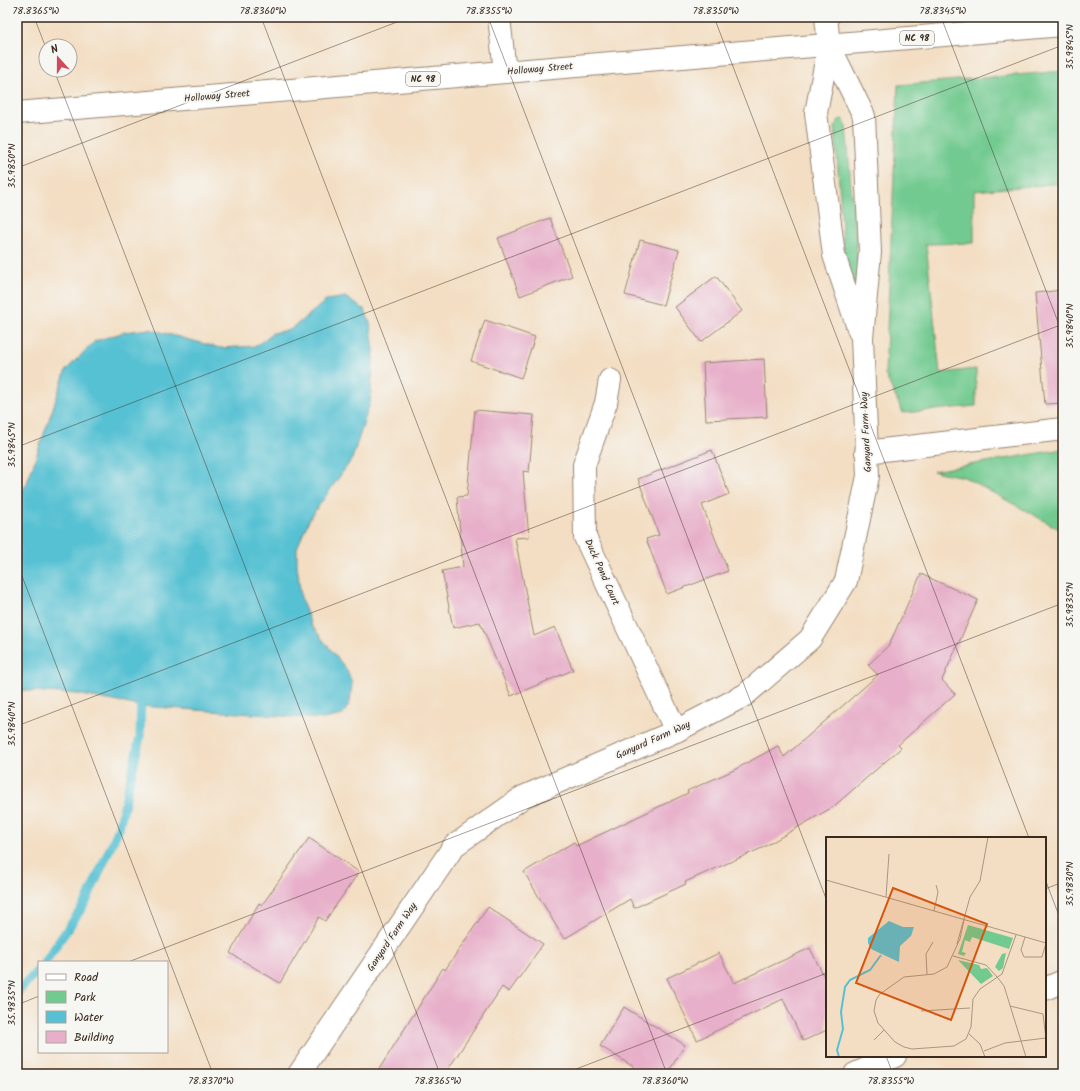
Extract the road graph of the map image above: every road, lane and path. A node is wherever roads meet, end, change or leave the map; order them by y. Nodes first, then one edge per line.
1 (499, 17) edge
2 (826, 17) edge
3 (1063, 25) edge
4 (829, 45) junction
5 (505, 72) junction
6 (17, 113) edge
7 (862, 338) junction
8 (610, 380) dead end
9 (1063, 429) edge
10 (866, 452) junction
11 (676, 731) junction
12 (1063, 981) edge
13 (1046, 989) edge
14 (893, 1057) edge
15 (299, 1074) edge
16 (855, 1074) edge

1 - 5 main road
2 - 4 main road
3 - 4 main road, Holloway Street / NC 98
4 - 5 main road, Holloway Street / NC 98
4 - 7 main road, Ganyard Farm Way
4 - 7 main road, Ganyard Farm Way
5 - 6 main road, Holloway Street / NC 98
7 - 10 main road, Ganyard Farm Way
8 - 11 main road, Duck Pond Court
9 - 10 main road
10 - 11 main road, Ganyard Farm Way
11 - 15 main road, Ganyard Farm Way
12 - 13 main road
14 - 16 main road

